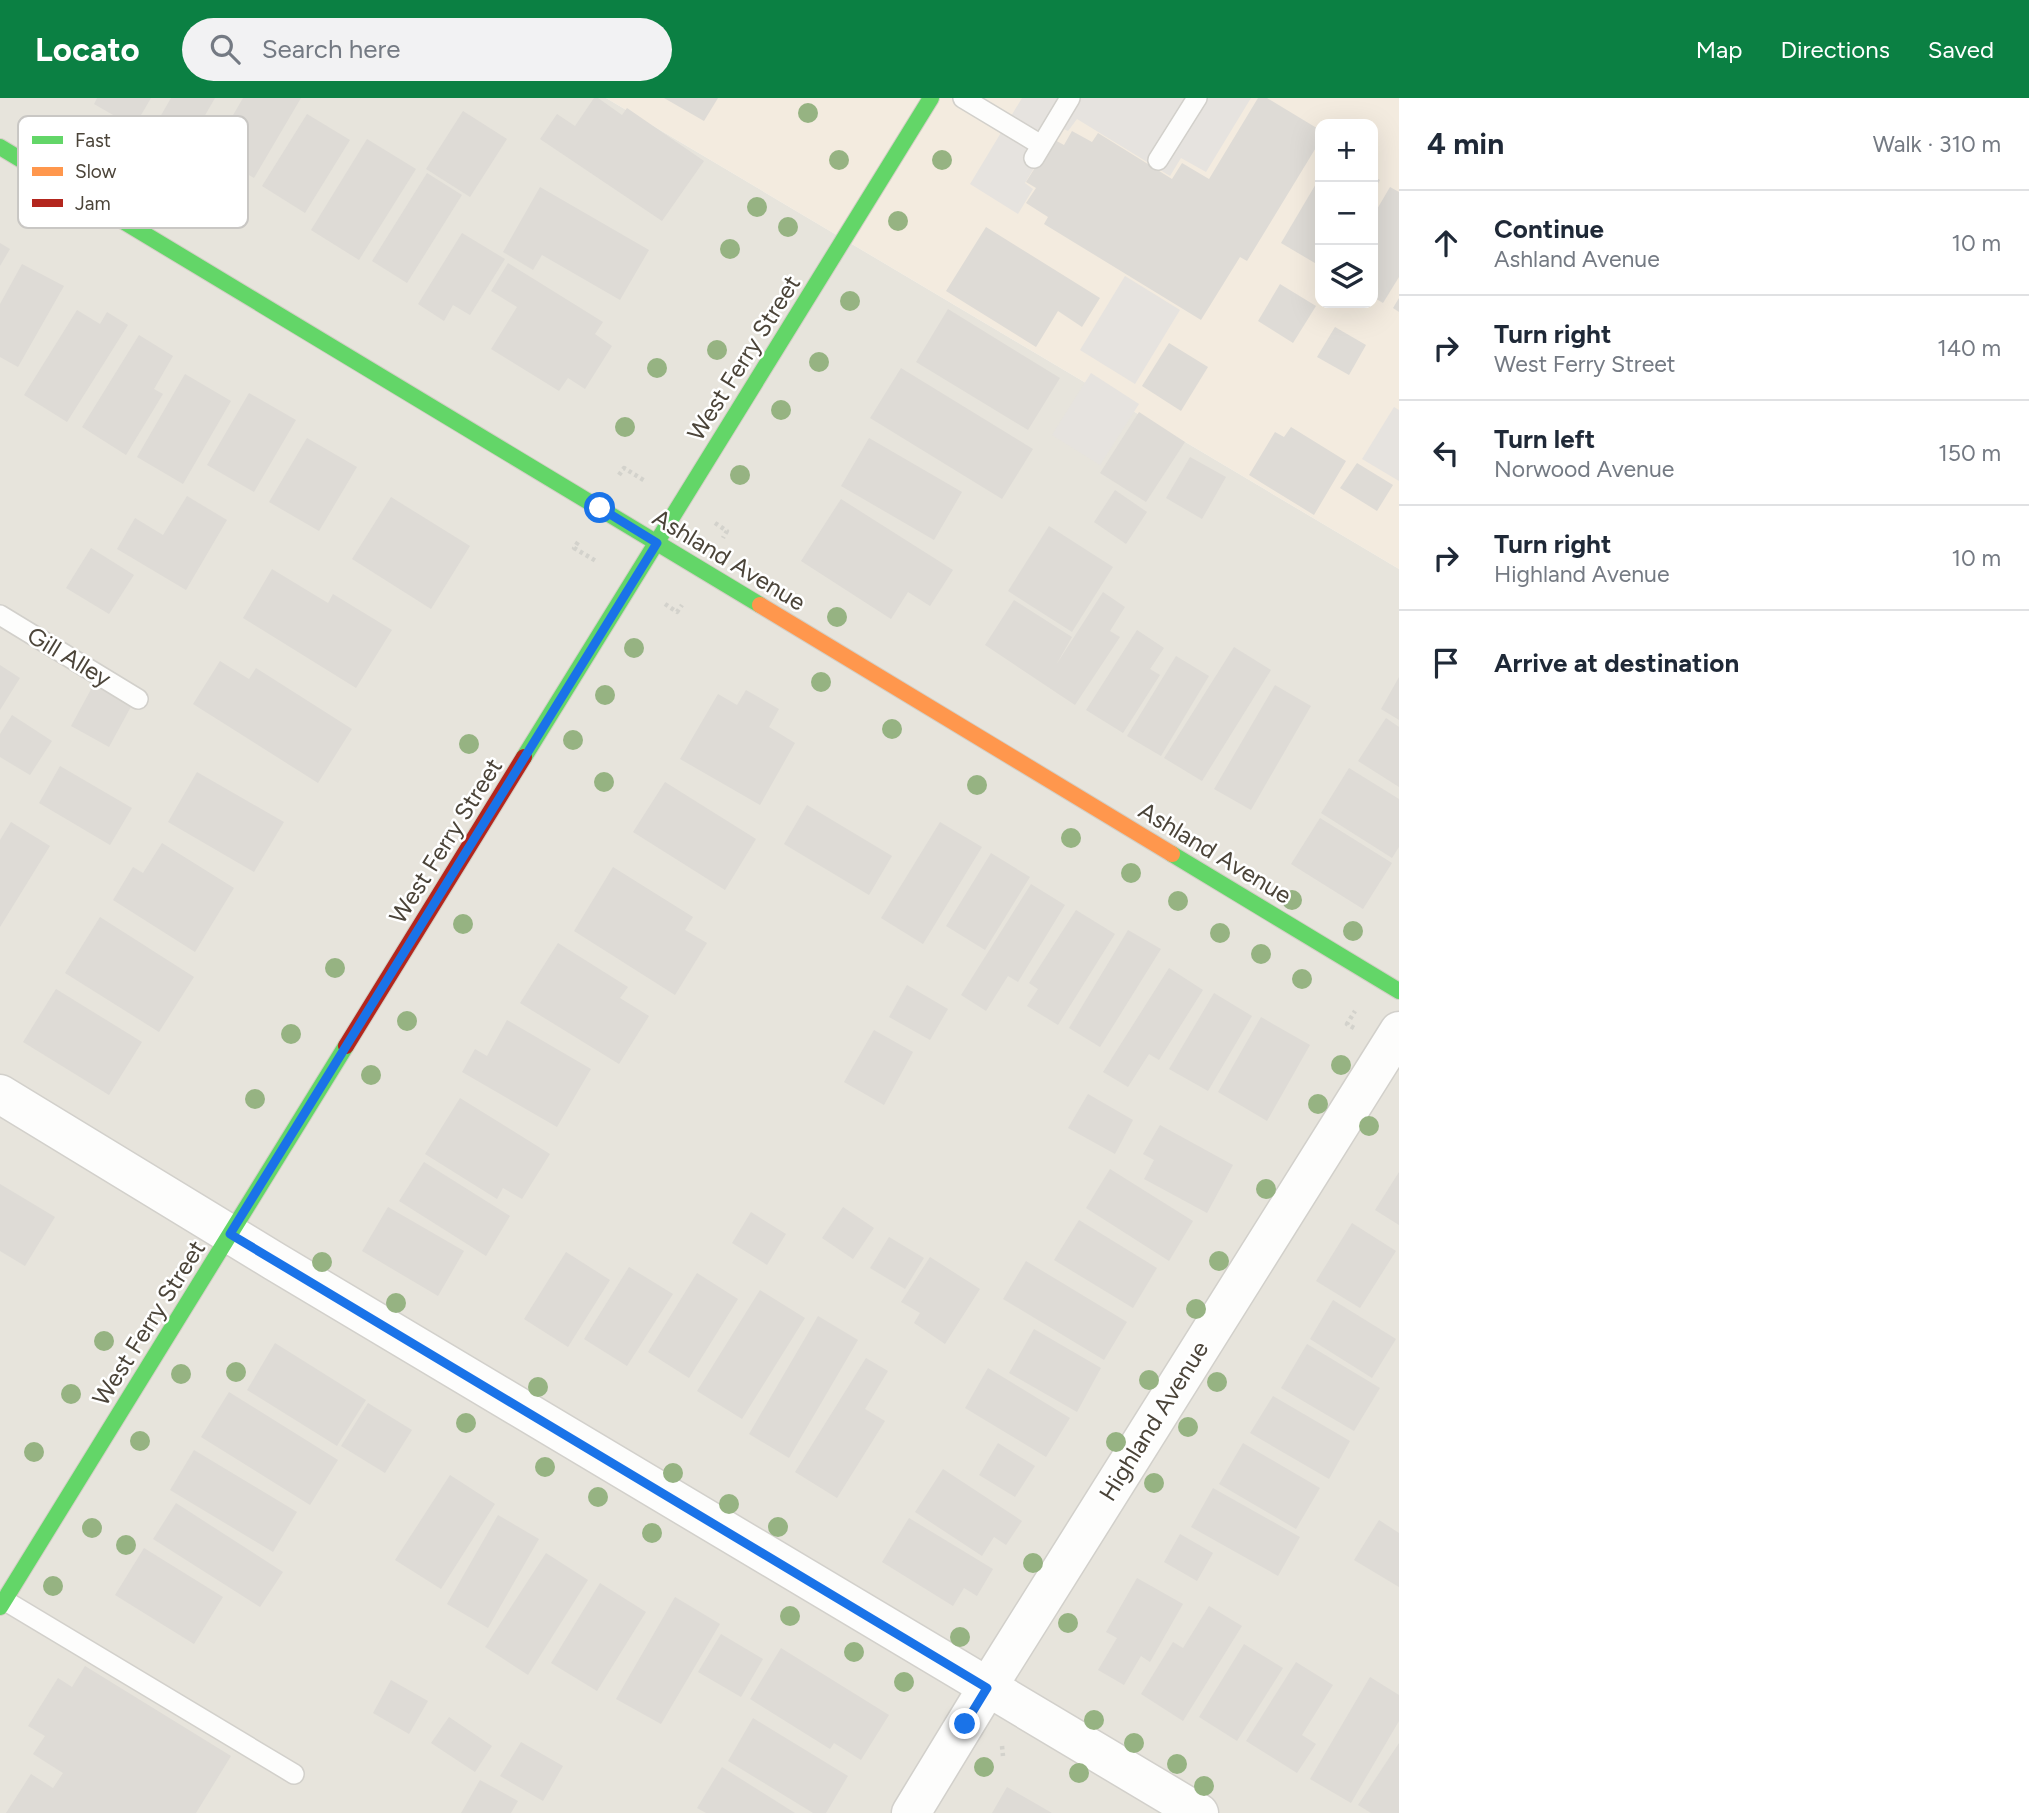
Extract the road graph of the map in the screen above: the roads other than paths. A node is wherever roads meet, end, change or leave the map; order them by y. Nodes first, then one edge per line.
1 (931, 98) edge
2 (963, 98) edge
3 (1070, 98) edge
4 (1197, 98) edge
5 (0, 146) edge
6 (18, 157) edge
7 (1157, 160) dead end
8 (136, 228) edge
9 (657, 543) junction
10 (0, 615) edge
11 (138, 699) dead end
12 (1399, 991) edge
13 (1399, 1031) edge
14 (0, 1094) edge
15 (230, 1234) junction
16 (2, 1604) edge
17 (987, 1688) junction
18 (293, 1774) dead end
19 (911, 1813) edge
20 (1199, 1813) edge

1 - 9 street, West Ferry Street
2 - 3 lane
4 - 7 lane
5 - 6 street, Ashland Avenue
8 - 9 street, Ashland Avenue
9 - 12 street, Ashland Avenue
9 - 15 street, West Ferry Street
10 - 11 lane, Gill Alley
13 - 17 street, Highland Avenue
14 - 15 street
15 - 16 street, West Ferry Street
15 - 17 street
16 - 18 lane
17 - 19 street, Highland Avenue
17 - 20 street

